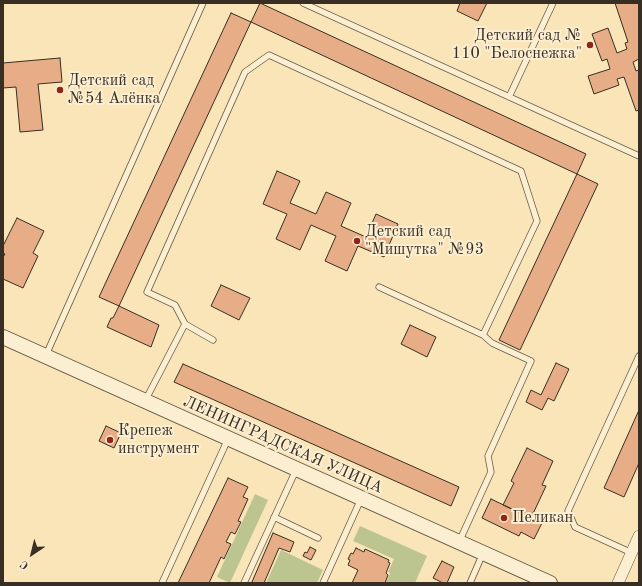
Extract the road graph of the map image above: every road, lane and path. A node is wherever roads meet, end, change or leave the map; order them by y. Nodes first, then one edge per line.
1 (203, 3) edge
2 (303, 3) edge
3 (552, 3) edge
4 (509, 98) junction
5 (639, 156) edge
6 (379, 287) dead end
7 (184, 324) junction
8 (483, 335) junction
9 (3, 337) edge
10 (213, 340) dead end
11 (46, 356) junction
12 (639, 356) edge
13 (145, 401) junction
14 (228, 439) junction
15 (296, 469) junction
16 (362, 498) junction
17 (274, 517) junction
18 (639, 536) edge
19 (318, 538) dead end
20 (459, 542) junction
21 (632, 553) junction
22 (480, 560) dead end
23 (162, 583) edge
24 (244, 583) edge
25 (323, 583) edge
26 (470, 583) edge
27 (550, 583) edge
28 (618, 583) edge

1 - 11 lane
2 - 4 lane
3 - 4 lane
4 - 5 lane
6 - 8 lane
7 - 8 lane
7 - 10 lane
7 - 13 lane
8 - 20 lane
9 - 11 street, ЛЕНИНГРАДСКАЯ УЛИЦА
11 - 13 street, ЛЕНИНГРАДСКАЯ УЛИЦА
12 - 21 lane
13 - 14 street, ЛЕНИНГРАДСКАЯ УЛИЦА
14 - 15 street, ЛЕНИНГРАДСКАЯ УЛИЦА
14 - 23 lane
15 - 16 street, ЛЕНИНГРАДСКАЯ УЛИЦА
15 - 17 lane
16 - 20 street, ЛЕНИНГРАДСКАЯ УЛИЦА
16 - 25 lane
17 - 19 lane
17 - 24 lane
18 - 21 street
20 - 27 street, ЛЕНИНГРАДСКАЯ УЛИЦА
21 - 28 street
22 - 26 lane

